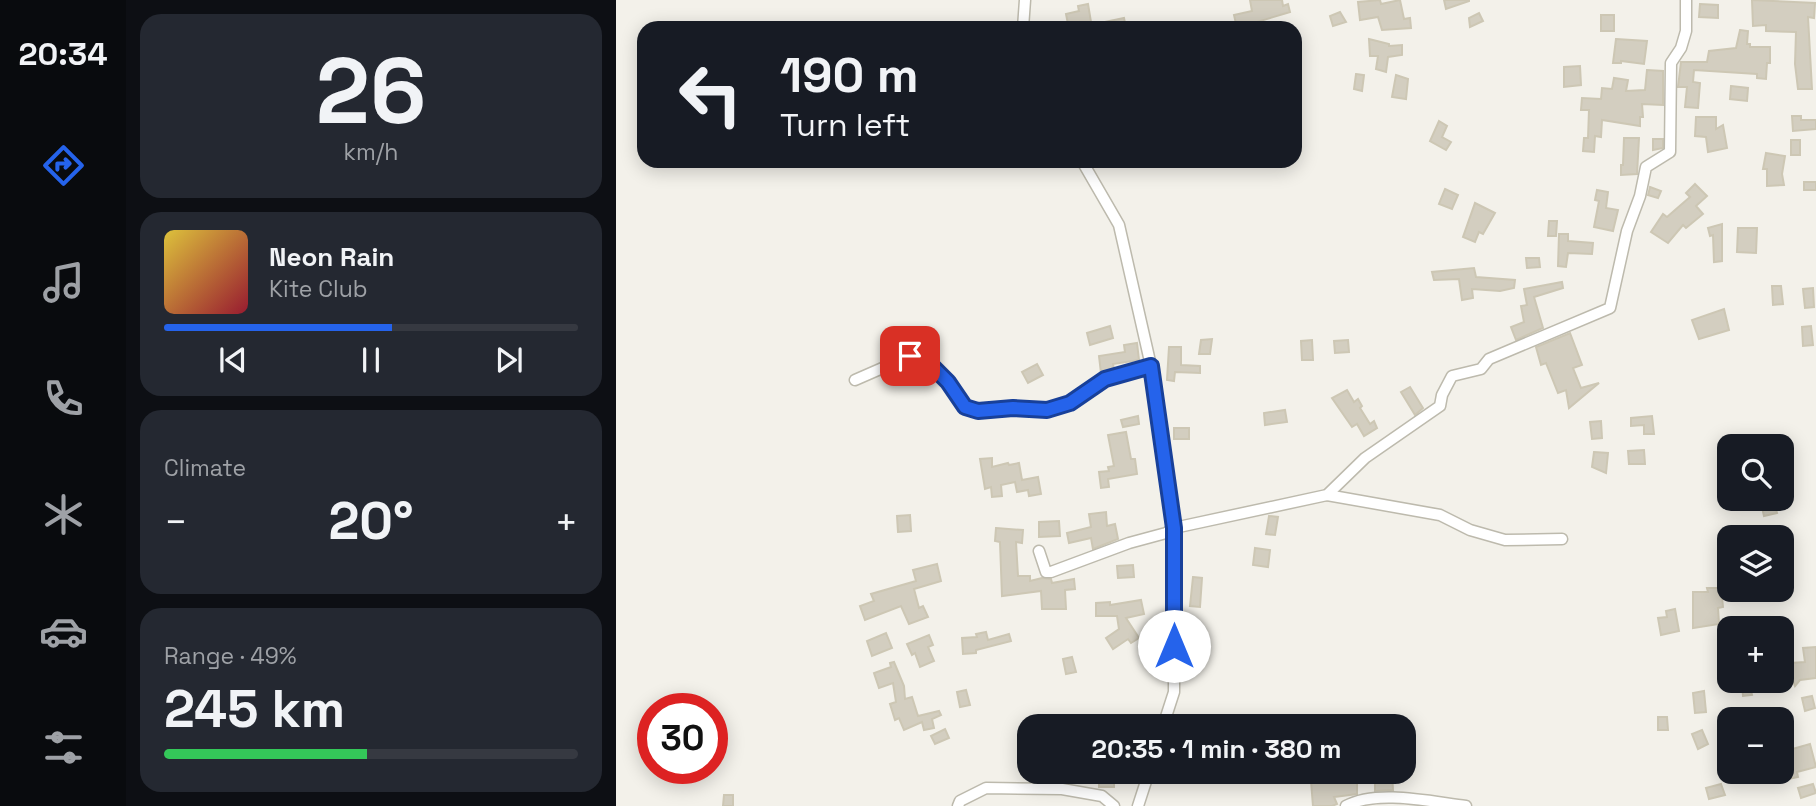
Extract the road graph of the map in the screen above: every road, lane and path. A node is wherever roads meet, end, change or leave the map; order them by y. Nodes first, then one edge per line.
1 (1025, 0) edge
2 (1686, 0) edge
3 (1024, 21) edge
4 (1086, 168) edge
5 (1151, 366) junction
6 (855, 380) dead end
7 (1327, 495) junction
8 (1174, 528) junction
9 (1562, 539) dead end
10 (1039, 551) dead end
11 (1167, 714) edge
12 (1145, 784) edge
13 (958, 806) edge
14 (1114, 806) edge
15 (1138, 806) edge
16 (1346, 806) edge
17 (1466, 806) edge

1 - 3 street
2 - 7 street
4 - 5 street
5 - 6 street
5 - 8 street
7 - 8 street
7 - 9 street
8 - 10 street
8 - 11 street
12 - 15 street
13 - 14 street
16 - 17 street

